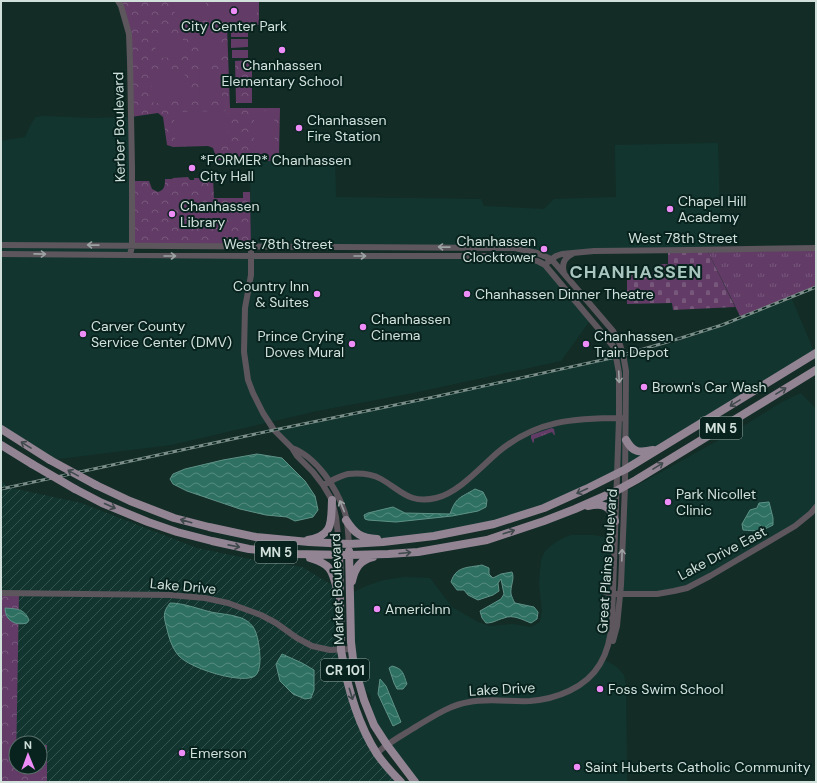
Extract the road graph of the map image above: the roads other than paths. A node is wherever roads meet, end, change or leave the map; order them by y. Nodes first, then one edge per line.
1 (118, 1) edge
2 (1, 244) edge
3 (132, 246) junction
4 (251, 247) junction
5 (816, 248) edge
6 (575, 252) junction
7 (1, 254) edge
8 (130, 255) junction
9 (251, 256) junction
10 (551, 259) junction
11 (546, 265) junction
12 (565, 274) junction
13 (816, 353) edge
14 (816, 370) edge
15 (619, 418) junction
16 (626, 418) junction
17 (1, 429) edge
18 (626, 440) junction
19 (667, 444) junction
20 (1, 445) edge
21 (292, 448) junction
22 (626, 469) junction
23 (617, 474) junction
24 (329, 481) junction
25 (323, 485) junction
26 (625, 486) junction
27 (616, 491) junction
28 (332, 500) junction
29 (816, 508) edge
30 (576, 509) junction
31 (346, 520) junction
32 (615, 520) junction
33 (404, 540) junction
34 (293, 541) junction
35 (339, 544) junction
36 (349, 544) junction
37 (294, 554) junction
38 (388, 554) junction
39 (339, 555) junction
40 (349, 555) junction
41 (605, 592) dead end
42 (1, 593) edge
43 (350, 594) junction
44 (616, 594) junction
45 (340, 601) junction
46 (341, 650) junction
47 (352, 650) junction
48 (603, 659) joint
49 (386, 745) junction
50 (377, 753) junction
51 (401, 782) edge
52 (415, 782) edge

1 - 3 street, Kerber Boulevard
3 -> 2 street, West 78th Street
3 - 4 street, West 78th Street
3 - 8 street, Kerber Boulevard
4 - 9 street, Market Boulevard
10 -> 4 street, West 78th Street
5 - 6 street, West 78th Street
6 - 10 street, West 78th Street
6 - 12 street
7 -> 8 street, West 78th Street
8 -> 9 street, West 78th Street
9 -> 11 street, West 78th Street
9 - 21 street, Market Boulevard
10 - 11 street
10 - 12 street, Great Plains Boulevard
11 -> 15 street, Great Plains Boulevard
12 - 16 street, Great Plains Boulevard
13 -> 19 main road, MN 5
26 -> 14 main road, MN 5
15 - 16 street
15 - 23 street, Great Plains Boulevard
15 - 24 street
16 - 18 street, Great Plains Boulevard
34 -> 17 main road, MN 5, bridge
18 - 19 main road
18 - 22 street, Great Plains Boulevard
19 - 22 main road, MN 5
20 -> 37 main road, MN 5, bridge
21 - 24 street, Market Boulevard
21 - 25 street, Market Boulevard
22 - 23 main road, MN 5
22 - 26 street, Great Plains Boulevard
23 - 27 street, Great Plains Boulevard
23 -> 33 main road, MN 5
24 - 25 street
31 -> 24 street, Market Boulevard
25 - 28 street, Market Boulevard
26 - 27 main road, MN 5
44 -> 26 street, Great Plains Boulevard
27 - 30 main road, MN 5
27 - 32 street, Great Plains Boulevard
28 - 34 main road
28 - 35 street, Market Boulevard
29 - 44 street, Lake Drive East
30 - 32 main road
38 -> 30 main road, MN 5
31 - 33 main road
31 - 36 street, Market Boulevard
32 - 44 street, Great Plains Boulevard
33 - 36 main road, MN 5
34 - 35 main road, MN 5
35 - 36 main road, MN 5
35 - 39 main road, Market Boulevard / CR 101
36 - 40 main road, Market Boulevard / CR 101
37 - 39 main road, MN 5
37 - 45 main road
38 - 40 main road, MN 5
38 - 43 main road
39 - 40 main road, MN 5
39 - 45 main road, Market Boulevard / CR 101
40 - 43 main road, Market Boulevard / CR 101
41 - 44 street, Lake Drive East
42 - 46 street, Lake Drive
43 - 47 main road, Market Boulevard / CR 101
44 - 48 street, Great Plains Boulevard
45 - 46 main road, Market Boulevard / CR 101
46 - 47 street, Lake Drive
46 -> 50 main road, Market Boulevard / CR 101
47 - 49 main road, Market Boulevard / CR 101
48 - 49 street, Lake Drive
49 - 50 street, Lake Drive
49 - 52 main road, Market Boulevard / CR 101
50 - 51 main road, Market Boulevard / CR 101

